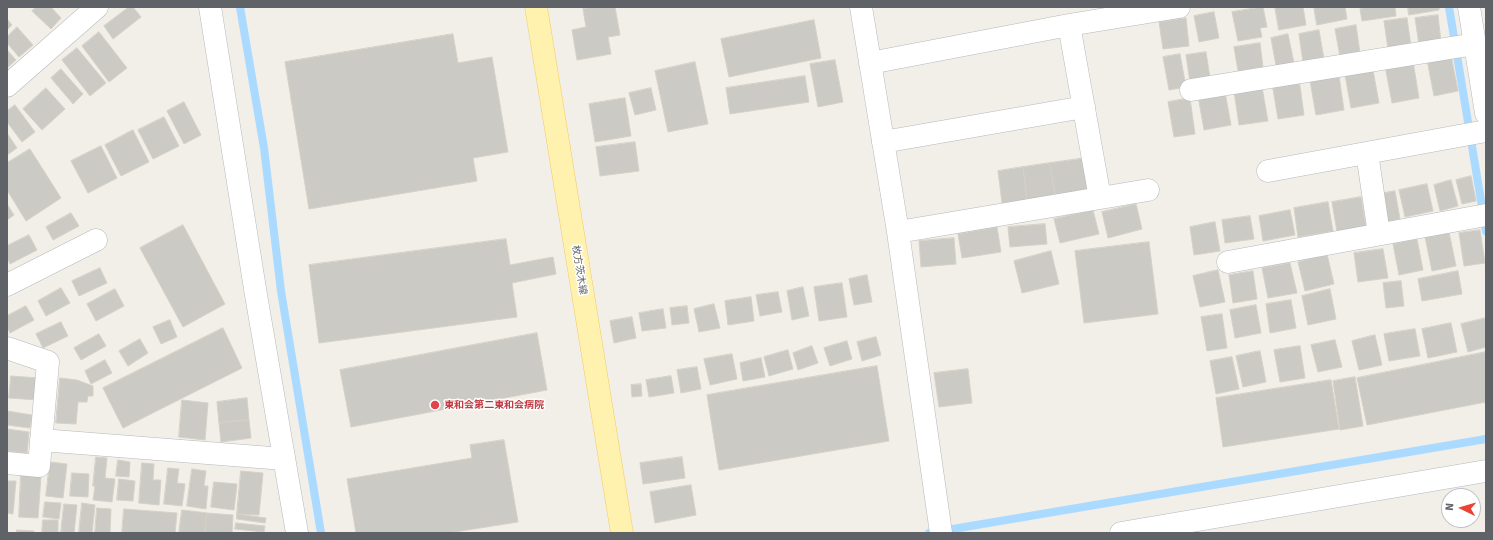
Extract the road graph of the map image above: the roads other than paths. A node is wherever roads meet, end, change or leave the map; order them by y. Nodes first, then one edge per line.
1 (97, 7) edge
2 (210, 7) edge
3 (536, 7) edge
4 (861, 7) edge
5 (1179, 7) edge
6 (1469, 7) edge
7 (1069, 25) junction
8 (1475, 44) junction
9 (870, 63) junction
10 (7, 86) edge
11 (1191, 90) dead end
12 (1084, 107) junction
13 (1486, 113) edge
14 (1486, 131) edge
15 (883, 142) junction
16 (1367, 153) junction
17 (1268, 171) dead end
18 (1148, 190) dead end
19 (1100, 198) junction
20 (1486, 215) edge
21 (898, 232) junction
22 (1379, 234) junction
23 (96, 240) dead end
24 (1228, 262) dead end
25 (7, 285) edge
26 (7, 348) edge
27 (41, 440) junction
28 (284, 459) junction
29 (7, 463) edge
30 (1486, 471) edge
31 (297, 533) edge
32 (622, 533) edge
33 (941, 533) edge
34 (1121, 533) edge

1 - 10 street
2 - 28 street
3 - 32 main road, 枚方茨木線
4 - 9 street
5 - 7 street
6 - 8 street
7 - 9 street
7 - 12 street
8 - 11 street
8 - 13 street
9 - 15 street
12 - 15 street
12 - 19 street
14 - 16 street
15 - 21 street
16 - 17 street
16 - 22 street
18 - 19 street
19 - 21 street
20 - 22 street
21 - 33 street
22 - 24 street
23 - 25 street
26 - 27 street
27 - 28 street
27 - 29 street
28 - 31 street
30 - 34 street

